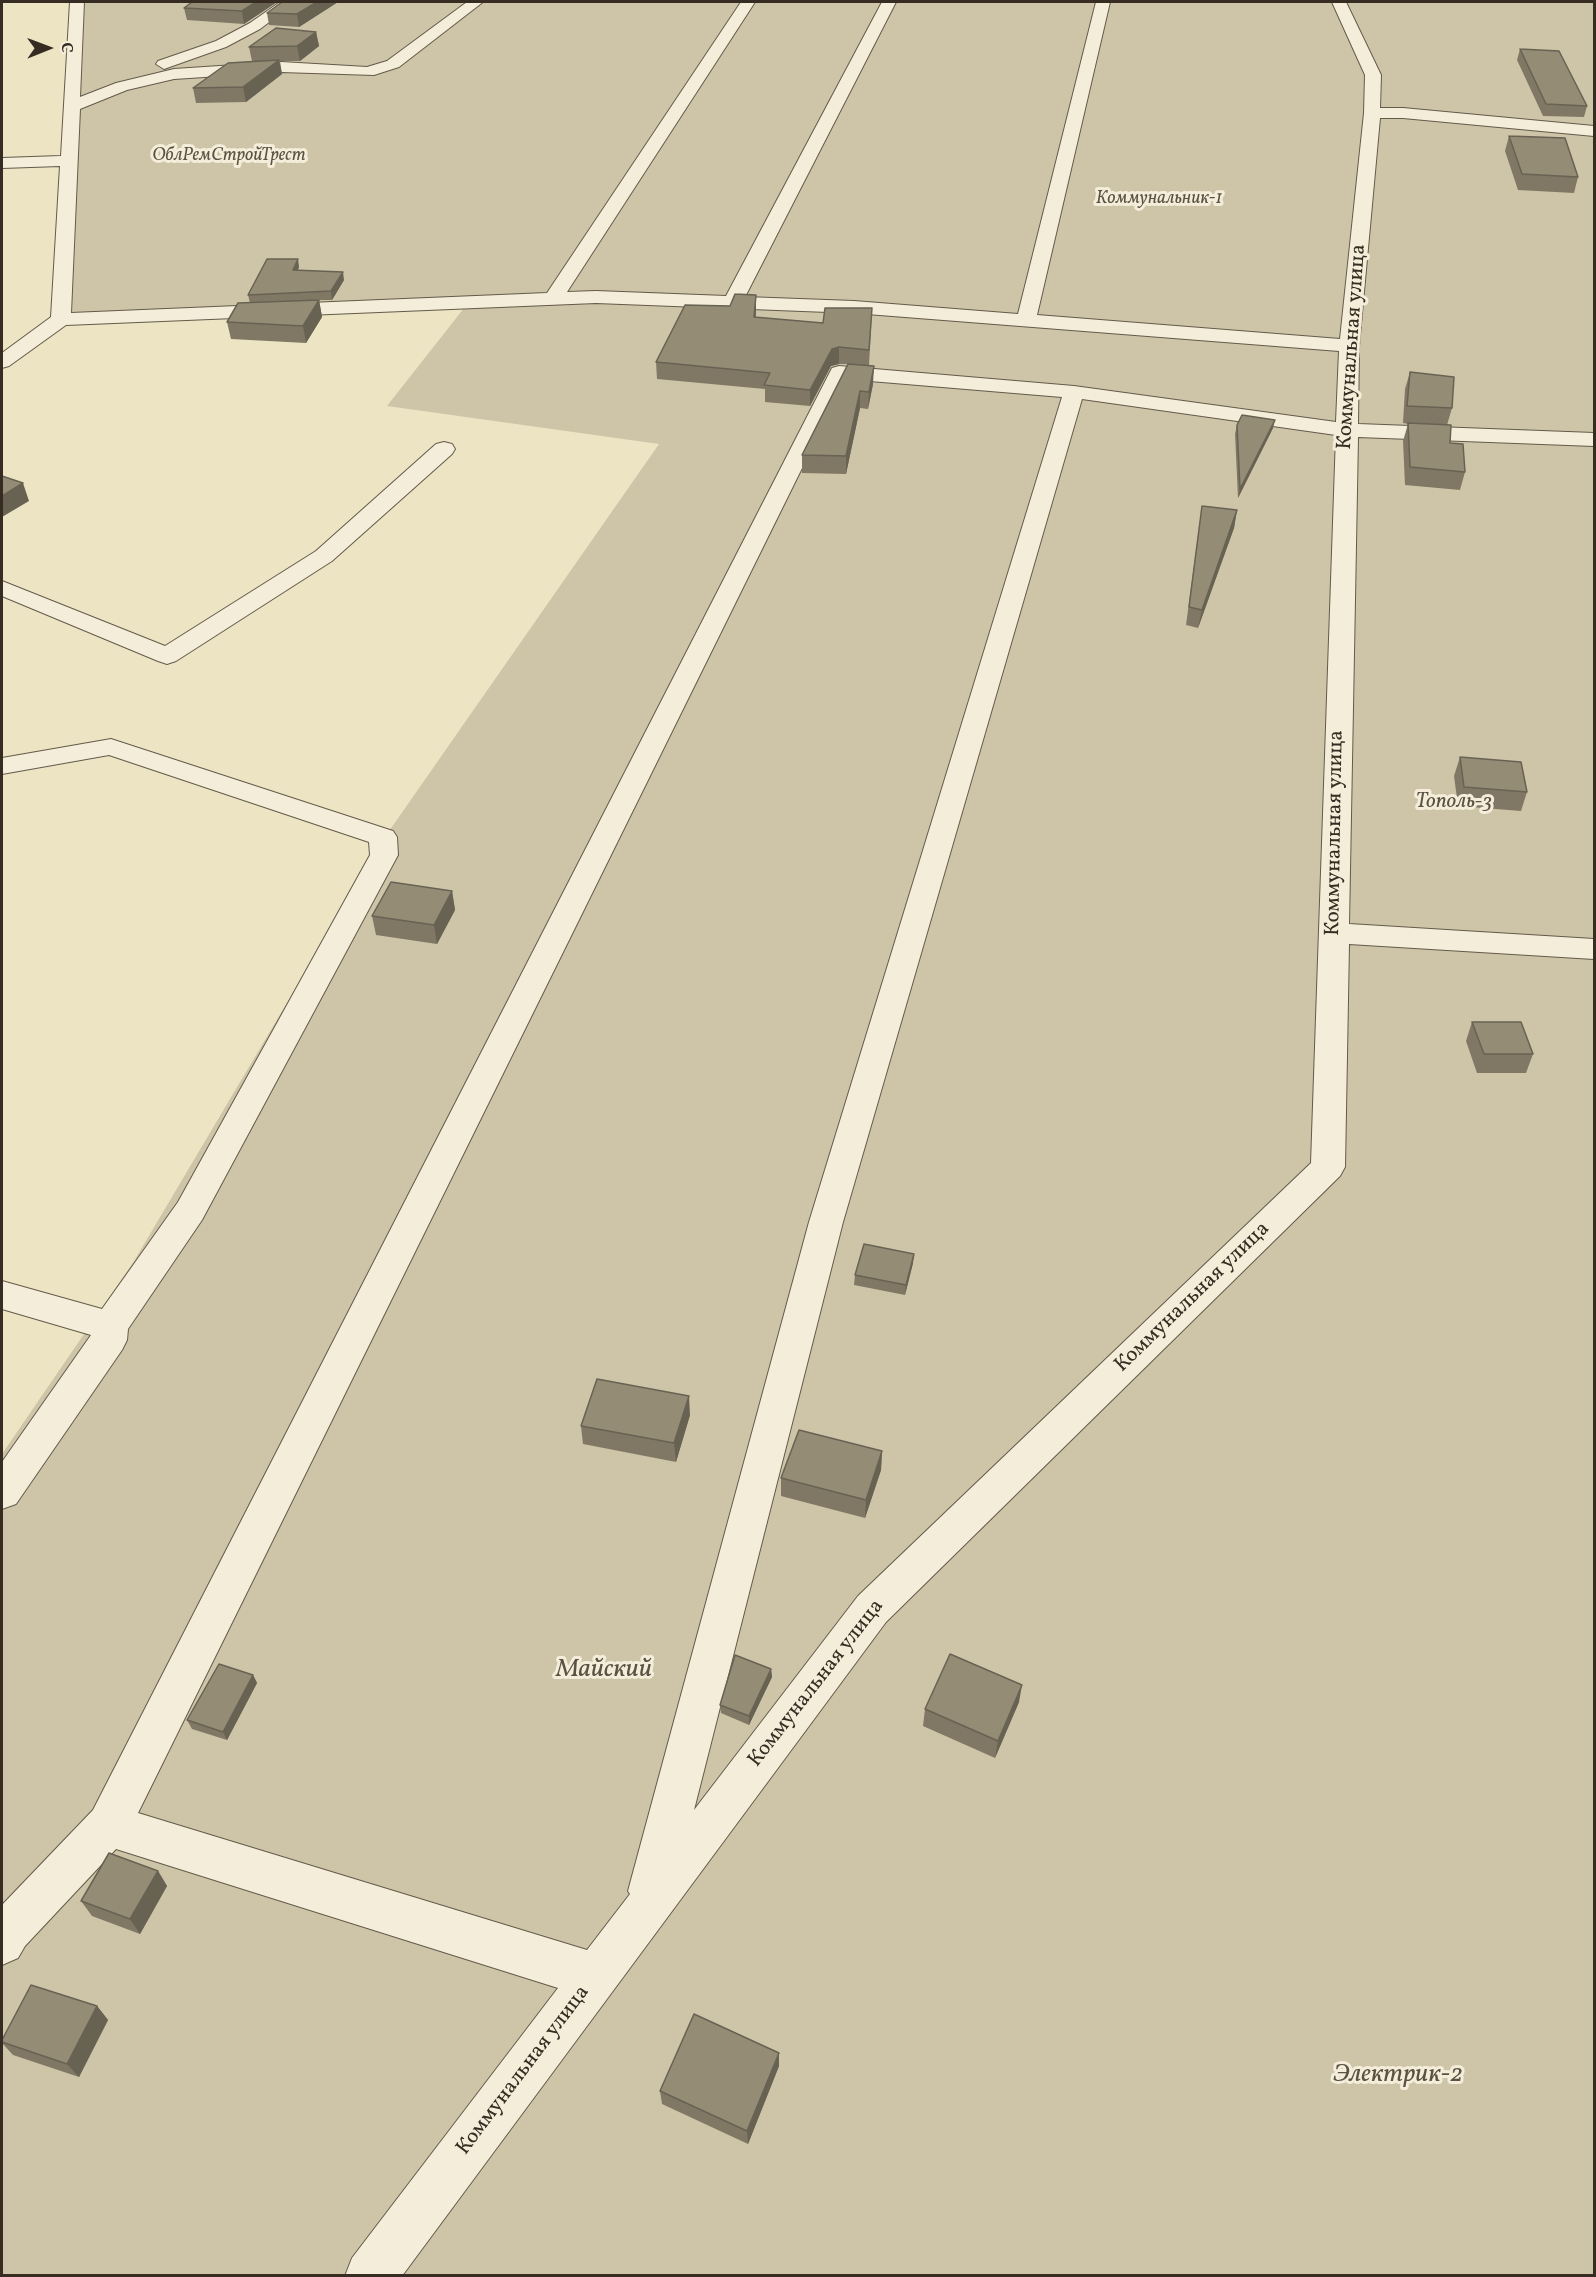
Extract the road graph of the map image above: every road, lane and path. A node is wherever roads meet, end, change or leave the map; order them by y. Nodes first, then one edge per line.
1 (77, 2) edge
2 (289, 2) edge
3 (476, 2) edge
4 (748, 2) edge
5 (890, 2) edge
6 (1103, 2) edge
7 (1339, 2) edge
8 (122, 86) junction
9 (72, 106) junction
10 (1372, 113) junction
11 (1594, 131) edge
12 (69, 161) junction
13 (2, 163) edge
14 (554, 298) junction
15 (733, 302) junction
16 (61, 319) junction
17 (1026, 320) junction
18 (1349, 346) junction
19 (2, 362) edge
20 (1074, 392) junction
21 (1347, 430) junction
22 (1594, 440) edge
23 (444, 449) dead end
24 (2, 588) edge
25 (2, 766) edge
26 (1334, 933) junction
27 (1594, 949) edge
28 (2, 1295) edge
29 (110, 1326) junction
30 (2, 1492) edge
31 (109, 1825) junction
32 (647, 1908) junction
33 (2, 1942) edge
34 (595, 1976) junction
35 (370, 2276) edge

1 - 9 lane
2 - 8 lane
3 - 8 lane
4 - 14 lane
5 - 15 lane
6 - 17 lane
7 - 10 lane, Коммунальная улица
8 - 9 lane
9 - 12 lane
10 - 11 lane
10 - 18 lane, Коммунальная улица
12 - 13 lane
12 - 16 lane
14 - 15 lane
14 - 16 lane
15 - 17 lane
16 - 19 lane
17 - 18 lane
18 - 21 lane, Коммунальная улица
20 - 21 lane
20 - 31 lane
20 - 32 lane
21 - 22 lane
21 - 26 lane, Коммунальная улица
23 - 24 lane
25 - 29 lane
26 - 27 lane
26 - 32 lane, Коммунальная улица
28 - 29 lane
29 - 30 lane
31 - 33 lane
31 - 34 lane
32 - 34 lane, Коммунальная улица
34 - 35 lane, Коммунальная улица

